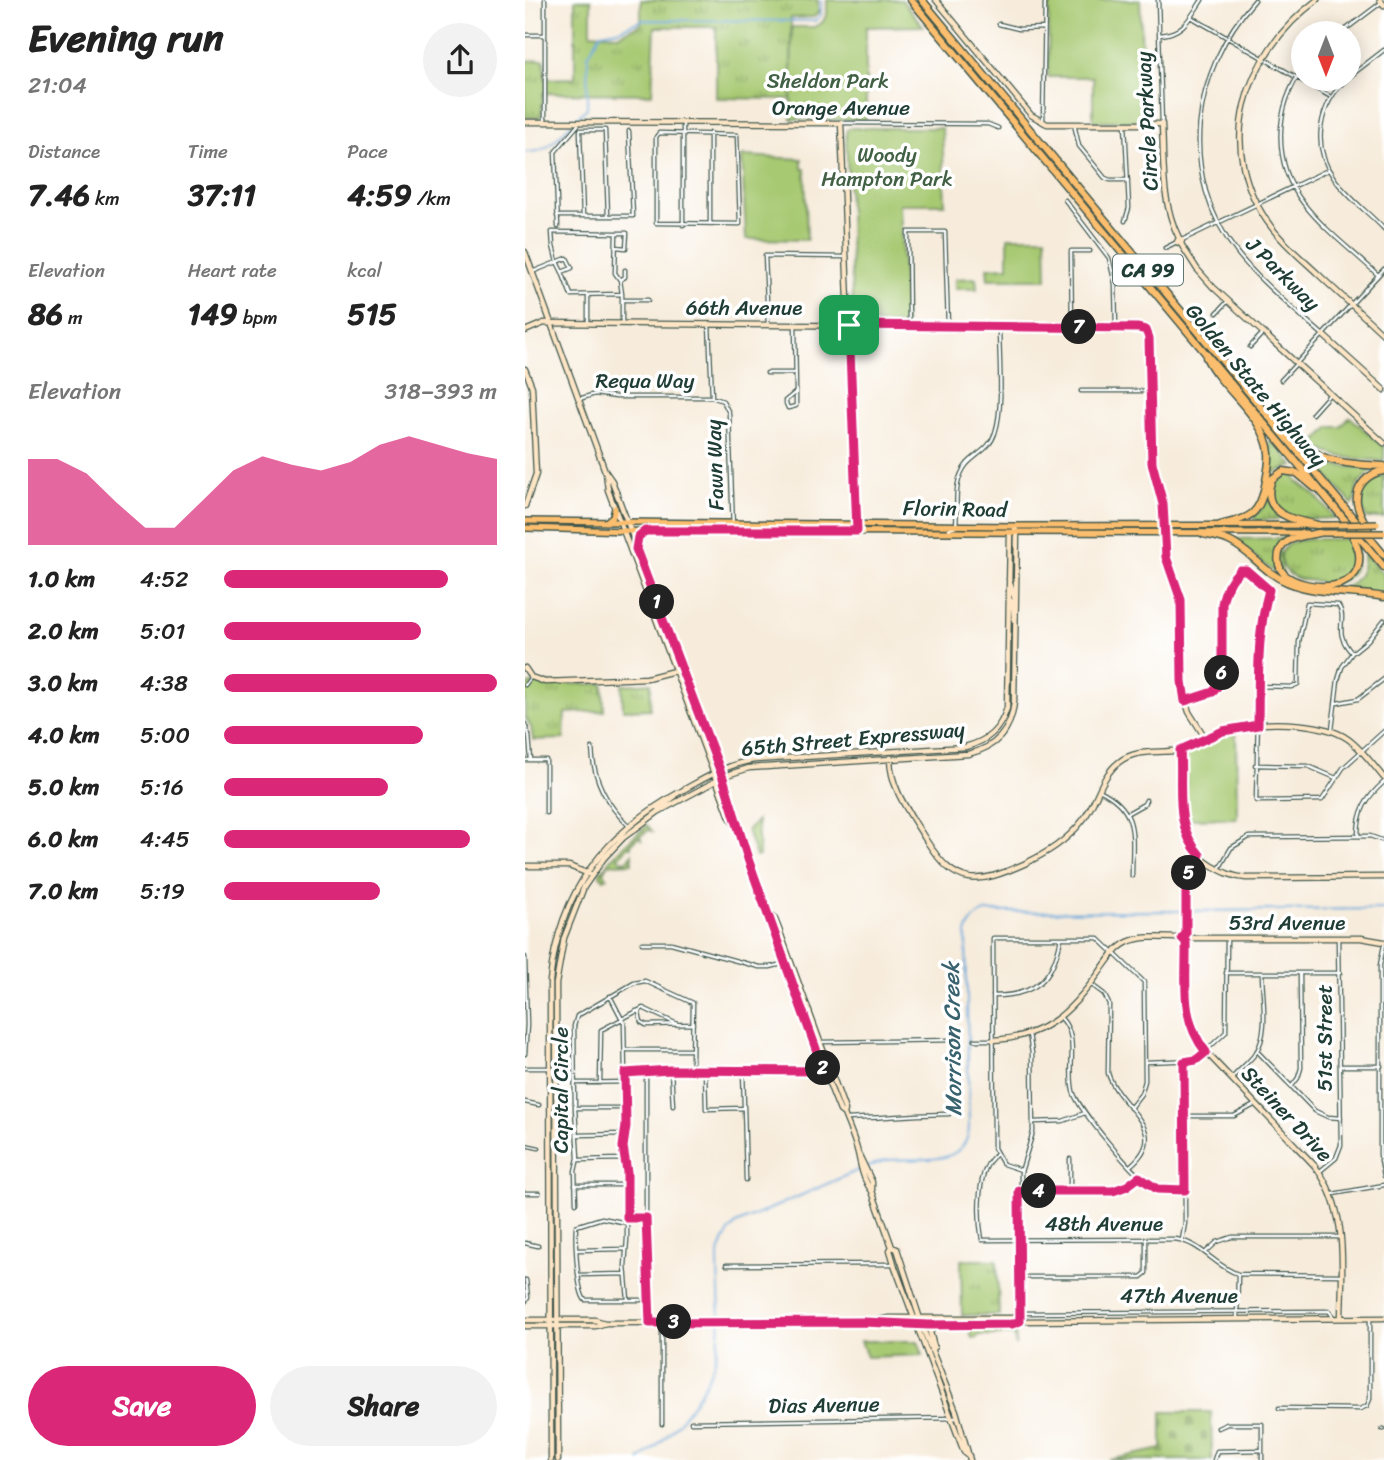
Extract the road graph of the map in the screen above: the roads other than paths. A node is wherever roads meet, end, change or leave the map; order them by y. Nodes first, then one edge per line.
1 (545, 0) edge
2 (911, 0) edge
3 (922, 0) edge
4 (936, 0) edge
5 (1045, 0) edge
6 (1158, 0) edge
7 (1202, 0) edge
8 (1255, 0) edge
9 (1317, 0) edge
10 (1382, 3) edge
11 (1191, 17) junction
12 (1357, 21) edge
13 (999, 24) dead end
14 (1045, 28) junction
15 (525, 35) edge
16 (545, 35) junction
17 (1159, 35) junction
18 (1227, 37) junction
19 (1384, 50) edge
20 (1263, 57) junction
21 (1361, 68) edge
22 (1291, 74) edge
23 (1291, 91) edge
24 (1320, 91) edge
25 (1336, 91) edge
26 (1331, 97) junction
27 (525, 122) edge
28 (545, 122) junction
29 (683, 122) junction
30 (577, 123) junction
31 (841, 123) junction
32 (1043, 123) junction
33 (1074, 124) junction
34 (1125, 124) junction
35 (1162, 124) junction
36 (998, 128) dead end
37 (580, 130) junction
38 (629, 131) dead end
39 (683, 133) junction
40 (710, 133) junction
41 (1329, 169) junction
42 (1128, 180) junction
43 (1293, 187) junction
44 (1065, 200) dead end
45 (1257, 204) junction
46 (557, 216) junction
47 (583, 216) junction
48 (608, 216) junction
49 (1125, 221) dead end
50 (1218, 222) junction
51 (683, 225) junction
52 (710, 225) junction
53 (558, 227) dead end
54 (1384, 229) edge
55 (616, 233) junction
56 (1180, 241) junction
57 (616, 247) junction
58 (1165, 248) dead end
59 (1090, 251) dead end
60 (525, 252) edge
61 (847, 257) junction
62 (557, 262) junction
63 (1384, 269) edge
64 (625, 270) dead end
65 (532, 272) junction
66 (562, 272) junction
67 (1378, 275) junction
68 (619, 280) junction
69 (622, 294) junction
70 (588, 295) junction
71 (622, 300) junction
72 (648, 300) dead end
73 (1228, 300) junction
74 (1351, 304) junction
75 (1217, 313) dead end
76 (551, 323) junction
77 (588, 323) junction
78 (622, 324) junction
79 (709, 324) junction
80 (768, 324) junction
81 (795, 324) junction
82 (849, 325) junction
83 (909, 325) junction
84 (948, 326) junction
85 (999, 326) junction
86 (1072, 327) junction
87 (1116, 327) junction
88 (525, 331) edge
89 (1383, 332) edge
90 (1263, 333) junction
91 (1323, 335) junction
92 (1201, 346) junction
93 (1250, 348) dead end
94 (1297, 363) junction
95 (525, 369) edge
96 (767, 373) dead end
97 (796, 373) junction
98 (528, 380) edge
99 (1281, 380) dead end
100 (1248, 390) junction
101 (1384, 390) edge
102 (1081, 391) dead end
103 (1150, 391) junction
104 (796, 392) junction
105 (1330, 394) junction
106 (712, 397) junction
107 (579, 399) junction
108 (1312, 414) dead end
109 (1384, 443) edge
110 (1384, 469) edge
111 (605, 471) junction
112 (1329, 500) junction
113 (525, 506) edge
114 (615, 508) junction
115 (1344, 518) junction
116 (525, 521) edge
117 (606, 522) junction
118 (628, 522) junction
119 (620, 523) junction
120 (733, 523) junction
121 (857, 524) junction
122 (957, 524) junction
123 (1381, 524) edge
124 (1220, 525) junction
125 (1318, 525) junction
126 (1014, 526) junction
127 (1163, 526) junction
128 (525, 528) edge
129 (626, 531) junction
130 (645, 531) junction
131 (733, 531) junction
132 (857, 531) junction
133 (924, 532) junction
134 (1009, 533) junction
135 (1017, 533) junction
136 (1319, 533) junction
137 (1384, 533) edge
138 (1163, 534) junction
139 (1203, 534) junction
140 (1372, 541) junction
141 (636, 549) junction
142 (1384, 555) edge
143 (1384, 566) edge
144 (1009, 578) junction
145 (1384, 597) edge
146 (1009, 598) junction
147 (1016, 602) junction
148 (1384, 620) edge
149 (1016, 624) junction
150 (1008, 644) junction
151 (1352, 653) junction
152 (1008, 654) junction
153 (1015, 654) junction
154 (1015, 665) junction
155 (525, 668) edge
156 (679, 670) junction
157 (531, 677) junction
158 (1384, 680) edge
159 (525, 685) edge
160 (1258, 686) junction
161 (1185, 701) junction
162 (1337, 703) junction
163 (525, 724) edge
164 (1258, 725) junction
165 (1332, 730) junction
166 (1384, 731) edge
167 (1206, 739) junction
168 (592, 748) dead end
169 (1180, 750) junction
170 (1361, 751) junction
171 (890, 752) junction
172 (828, 756) junction
173 (798, 758) junction
174 (891, 759) junction
175 (531, 760) junction
176 (525, 761) edge
177 (803, 764) junction
178 (1255, 765) junction
179 (772, 766) junction
180 (717, 772) junction
181 (723, 778) junction
182 (1336, 778) junction
183 (716, 780) junction
184 (1384, 780) edge
185 (1099, 790) junction
186 (676, 793) junction
187 (1146, 800) dead end
188 (546, 813) dead end
189 (1128, 813) junction
190 (646, 820) junction
191 (628, 826) junction
192 (738, 829) junction
193 (1358, 836) junction
194 (1384, 841) edge
195 (615, 846) junction
196 (1200, 855) junction
197 (525, 866) edge
198 (1219, 869) junction
199 (589, 874) junction
200 (1132, 876) dead end
201 (1384, 877) edge
202 (769, 913) junction
203 (1061, 938) junction
204 (1186, 938) junction
205 (1338, 938) junction
206 (1227, 939) junction
207 (642, 943) dead end
208 (1384, 944) edge
209 (1113, 953) junction
210 (525, 957) edge
211 (786, 963) junction
212 (1226, 973) junction
213 (1262, 973) junction
214 (1300, 973) junction
215 (1340, 973) junction
216 (1091, 984) junction
217 (800, 988) junction
218 (1382, 991) edge
219 (610, 996) junction
220 (993, 996) junction
221 (636, 1011) junction
222 (621, 1018) junction
223 (1061, 1018) junction
224 (694, 1024) junction
225 (526, 1025) edge
226 (680, 1025) junction
227 (1028, 1034) junction
228 (959, 1040) dead end
229 (975, 1040) dead end
230 (993, 1040) junction
231 (818, 1043) junction
232 (625, 1050) junction
233 (693, 1050) junction
234 (1257, 1051) junction
235 (1206, 1052) junction
236 (525, 1054) edge
237 (692, 1062) dead end
238 (1146, 1062) junction
239 (1184, 1062) junction
240 (1341, 1066) junction
241 (1381, 1066) junction
242 (525, 1068) edge
243 (550, 1068) junction
244 (705, 1069) junction
245 (743, 1069) junction
246 (670, 1070) junction
247 (827, 1071) junction
248 (625, 1073) junction
249 (646, 1073) junction
250 (1232, 1078) junction
251 (625, 1082) junction
252 (574, 1083) junction
253 (600, 1083) junction
254 (1292, 1086) junction
255 (525, 1102) edge
256 (1255, 1104) junction
257 (539, 1105) dead end
258 (673, 1106) dead end
259 (575, 1108) junction
260 (625, 1108) junction
261 (744, 1108) junction
262 (1130, 1108) junction
263 (1085, 1113) junction
264 (949, 1114) dead end
265 (1185, 1116) junction
266 (845, 1117) junction
267 (1341, 1118) junction
268 (1033, 1122) junction
269 (1382, 1131) edge
270 (624, 1134) junction
271 (577, 1135) junction
272 (525, 1145) edge
273 (539, 1148) dead end
274 (996, 1155) junction
275 (1070, 1158) dead end
276 (624, 1159) junction
277 (577, 1160) junction
278 (1130, 1166) junction
279 (1021, 1170) junction
280 (1319, 1172) junction
281 (1384, 1176) edge
282 (1139, 1177) junction
283 (746, 1180) dead end
284 (575, 1185) junction
285 (627, 1185) junction
286 (1384, 1185) edge
287 (1185, 1190) junction
288 (1019, 1191) junction
289 (1070, 1191) junction
290 (525, 1193) edge
291 (539, 1193) dead end
292 (1333, 1195) junction
293 (576, 1203) dead end
294 (627, 1218) junction
295 (646, 1218) junction
296 (627, 1223) junction
297 (1341, 1237) junction
298 (1020, 1240) junction
299 (1146, 1240) junction
300 (1182, 1240) junction
301 (525, 1243) edge
302 (538, 1245) dead end
303 (892, 1247) junction
304 (625, 1249) junction
305 (577, 1250) junction
306 (1206, 1252) junction
307 (894, 1264) junction
308 (726, 1265) dead end
309 (626, 1274) junction
310 (1238, 1274) junction
311 (578, 1275) junction
312 (1342, 1275) junction
313 (1020, 1277) junction
314 (526, 1280) edge
315 (904, 1289) junction
316 (628, 1300) junction
317 (641, 1300) dead end
318 (525, 1302) edge
319 (1237, 1312) junction
320 (1020, 1313) junction
321 (901, 1318) junction
322 (1338, 1318) junction
323 (1370, 1318) junction
324 (1384, 1318) edge
325 (1237, 1319) junction
326 (525, 1320) edge
327 (919, 1321) junction
328 (1020, 1321) junction
329 (869, 1322) junction
330 (554, 1323) junction
331 (650, 1323) junction
332 (662, 1323) junction
333 (936, 1325) junction
334 (525, 1326) edge
335 (931, 1350) junction
336 (1279, 1409) dead end
337 (955, 1419) junction
338 (691, 1422) dead end
339 (662, 1424) dead end
340 (1218, 1427) dead end
341 (1262, 1450) junction
342 (969, 1458) edge
343 (551, 1460) edge
344 (558, 1460) edge
345 (1214, 1460) edge
346 (1262, 1460) edge

1 - 16 street
2 - 92 highway, Golden State Highway / CA 99
3 - 100 highway, Golden State Highway / CA 99
4 - 32 main road
5 - 14 street
6 - 17 street, Circle Parkway
7 - 11 street
8 - 18 street, J Parkway
9 - 20 main road
10 - 12 street
11 - 17 street
11 - 18 street
13 - 14 street
14 - 32 street
15 - 16 street
16 - 28 street
17 - 35 street, Circle Parkway
18 - 20 street
18 - 50 street, J Parkway
19 - 21 street
20 - 22 street
20 - 45 main road
23 - 43 street
24 - 26 street
25 - 26 street
26 - 41 street
27 - 28 main road, Orange Avenue
28 - 30 main road, Orange Avenue
29 - 30 main road, Orange Avenue
29 - 31 main road, Orange Avenue
29 - 39 street
30 - 37 street
30 - 46 street
31 - 36 street, Orange Avenue
31 - 61 main road
32 - 33 main road
33 - 34 main road
33 - 42 street
34 - 35 main road
34 - 42 street
35 - 56 main road, Circle Parkway
37 - 47 street
37 - 48 street
38 - 48 street
39 - 40 street
39 - 51 street
39 - 51 street
40 - 52 street
40 - 52 street
41 - 43 street
41 - 54 street
42 - 49 street
43 - 45 street
43 - 67 street
44 - 87 street
45 - 50 street
45 - 74 main road
46 - 47 street
46 - 53 street
47 - 48 street
50 - 56 street
50 - 91 street, J Parkway
51 - 52 street
55 - 57 street
55 - 57 street
55 - 62 street
56 - 58 street
56 - 73 main road, Circle Parkway
57 - 68 street
59 - 86 street
60 - 65 main road
61 - 80 street
61 - 82 main road
62 - 65 street
62 - 66 street
62 - 66 street
63 - 67 street
64 - 68 street
65 - 76 main road
66 - 70 street
67 - 74 street
68 - 69 street
69 - 70 street
69 - 71 street
70 - 77 street
71 - 72 street
71 - 78 street
73 - 75 street
73 - 90 main road, Circle Parkway
74 - 89 main road
74 - 91 street
76 - 77 main road, 66th Avenue
76 - 88 main road, 66th Avenue
76 - 107 main road
77 - 78 main road, 66th Avenue
78 - 79 main road, 66th Avenue
79 - 80 main road, 66th Avenue
79 - 106 street, Fawn Way
80 - 81 main road, 66th Avenue
81 - 82 main road, 66th Avenue
81 - 97 street
82 - 83 main road, 66th Avenue
82 - 121 main road
83 - 84 main road, 66th Avenue
83 - 84 street
84 - 85 main road, 66th Avenue
85 - 86 main road, 66th Avenue
85 - 122 street
86 - 87 main road, 66th Avenue
87 - 103 main road, 66th Avenue
90 - 93 street
90 - 94 main road, Circle Parkway
91 - 94 street
91 - 101 main road
92 - 112 highway, Golden State Highway / CA 99
92 - 124 highway
94 - 99 street
94 - 105 main road, Circle Parkway
95 - 98 main road
96 - 97 street
97 - 104 street
98 - 113 main road
100 - 110 highway
100 - 140 highway, Golden State Highway / CA 99
102 - 103 street
103 - 127 main road
104 - 104 street
105 - 108 street
105 - 109 main road, Circle Parkway
106 - 107 street, Requa Way
106 - 120 street, Fawn Way
107 - 111 main road
110 - 140 highway
111 - 114 main road
111 - 118 main road
112 - 115 highway, Golden State Highway / CA 99
112 - 125 highway
114 - 117 main road
114 - 119 main road
115 - 136 highway
115 - 143 highway, Golden State Highway / CA 99
116 - 117 main road, Florin Road
117 - 119 main road, Florin Road
118 - 119 main road, Florin Road
118 - 120 main road, Florin Road
118 - 129 main road
119 - 129 main road
120 - 121 main road, Florin Road
120 - 131 street, Fawn Way
121 - 122 main road, Florin Road
121 - 132 main road
122 - 126 main road, Florin Road
122 - 133 street
123 - 125 main road, Florin Road, bridge
124 - 125 main road, Florin Road
124 - 127 main road, Florin Road
126 - 127 main road, Florin Road
126 - 134 main road
126 - 135 main road, 65th Street Expressway
127 - 138 main road
128 - 129 main road, Florin Road
129 - 130 main road, Florin Road
129 - 141 main road
129 - 156 main road
130 - 131 main road, Florin Road
130 - 141 main road
131 - 132 main road, Florin Road
132 - 133 main road, Florin Road
133 - 134 main road, Florin Road
134 - 135 main road, Florin Road
134 - 144 main road, 65th Street Expressway
135 - 138 main road, Florin Road
135 - 147 main road, 65th Street Expressway
136 - 137 main road, Florin Road, bridge
136 - 139 main road, Florin Road
138 - 139 main road, Florin Road
138 - 161 main road
139 - 145 highway
140 - 142 highway, Golden State Highway / CA 99
141 - 156 main road
144 - 146 main road, 65th Street Expressway
144 - 147 main road
146 - 149 main road
146 - 150 main road, 65th Street Expressway
147 - 149 main road, 65th Street Expressway
148 - 151 street
149 - 153 main road, 65th Street Expressway
150 - 152 main road, 65th Street Expressway
150 - 153 main road
151 - 160 street
151 - 162 street
152 - 154 main road
152 - 171 main road, 65th Street Expressway
153 - 154 main road, 65th Street Expressway
154 - 174 main road, 65th Street Expressway
155 - 157 main road
156 - 157 main road
156 - 180 main road
157 - 159 street
158 - 162 street
160 - 161 street
160 - 164 street
161 - 167 main road
162 - 165 street
163 - 175 street
164 - 165 main road
164 - 167 main road
164 - 178 street
165 - 170 main road
166 - 170 street
167 - 169 main road
168 - 191 street
169 - 185 main road
169 - 196 main road
170 - 182 street
170 - 184 main road
171 - 172 main road, 65th Street Expressway
171 - 174 main road
172 - 173 main road, 65th Street Expressway
172 - 177 main road
173 - 179 main road
173 - 180 main road, 65th Street Expressway
174 - 177 main road, 65th Street Expressway
174 - 185 main road
175 - 176 street
175 - 188 street
177 - 179 main road, 65th Street Expressway
178 - 182 street
178 - 182 street
179 - 181 main road, 65th Street Expressway
180 - 181 main road
180 - 183 main road
180 - 186 main road, 65th Street Expressway
181 - 183 main road, 65th Street Expressway
181 - 192 main road
183 - 190 main road, 65th Street Expressway
183 - 192 main road
184 - 193 street
185 - 189 street
186 - 190 main road
186 - 191 main road, 65th Street Expressway
187 - 189 street
189 - 200 street
190 - 195 main road, 65th Street Expressway
191 - 195 main road
191 - 199 main road, 65th Street Expressway
192 - 202 main road
193 - 194 street
193 - 198 street
195 - 199 main road, 65th Street Expressway
196 - 198 main road
196 - 204 main road, Steiner Drive
197 - 199 main road
198 - 201 main road
199 - 243 main road, 65th Street Expressway
199 - 330 main road, 65th Street Expressway
202 - 211 main road
202 - 217 main road
203 - 209 street
203 - 220 street
203 - 220 street
204 - 206 main road, 53rd Avenue
204 - 209 main road, 53rd Avenue
204 - 235 main road, Steiner Drive
205 - 206 main road, 53rd Avenue
205 - 208 main road, 53rd Avenue
205 - 215 street, 51st Street
206 - 212 street
207 - 211 street
208 - 218 street
209 - 216 main road
209 - 238 street
210 - 225 street
211 - 217 main road
211 - 231 main road
212 - 213 street
212 - 235 street
213 - 214 street
213 - 234 street
214 - 215 street
214 - 254 street
215 - 240 street, 51st Street
216 - 223 main road
216 - 262 street
217 - 231 main road
218 - 241 street
219 - 222 street
219 - 224 street, Capital Circle
219 - 252 street, Capital Circle
220 - 230 street
221 - 222 street
221 - 226 street
221 - 226 street
222 - 232 street
222 - 253 street
223 - 227 main road
223 - 263 street
224 - 226 street
224 - 233 street, Capital Circle
225 - 236 street
227 - 230 main road
227 - 268 street
228 - 231 street
229 - 230 street
230 - 274 street
231 - 247 main road
232 - 233 street
232 - 248 street
233 - 237 street, Capital Circle
234 - 250 street
234 - 254 street
235 - 239 street
235 - 250 main road, Steiner Drive
238 - 239 street
238 - 262 street
239 - 265 street
240 - 241 street
240 - 267 street, 51st Street
241 - 269 street
242 - 243 street
243 - 330 main road, 65th Street Expressway
244 - 245 street
244 - 246 street
244 - 261 street
245 - 247 street
245 - 261 street
246 - 249 street
246 - 258 street
247 - 266 main road
248 - 249 street
248 - 251 street
249 - 295 street
250 - 256 main road, Steiner Drive
251 - 253 street
251 - 260 street
252 - 253 street
252 - 259 street, Capital Circle
254 - 267 street
255 - 257 street
256 - 265 street
256 - 280 main road, Steiner Drive
259 - 260 street
259 - 271 street, Capital Circle
260 - 270 street
261 - 283 street
262 - 278 street
263 - 268 street
263 - 278 street
264 - 266 street
265 - 287 street
266 - 303 main road
267 - 280 street, 51st Street
268 - 279 street
269 - 281 street
270 - 271 street
270 - 276 street
271 - 277 street, Capital Circle
272 - 273 street
274 - 279 street
274 - 298 street, 48th Avenue
275 - 289 street
276 - 277 street
276 - 285 street
277 - 284 street, Capital Circle
278 - 282 street
279 - 288 street
280 - 292 main road, Steiner Drive
282 - 287 street
282 - 289 street
284 - 285 street
284 - 293 street, Capital Circle
285 - 294 street
286 - 292 street
287 - 300 street
288 - 289 street
288 - 298 street
290 - 291 street
292 - 297 main road, Steiner Drive
294 - 295 street
294 - 296 street
295 - 331 street
296 - 304 street
296 - 305 street
297 - 306 street
297 - 312 main road, Steiner Drive
298 - 299 street, 48th Avenue
298 - 313 street
299 - 300 street, 48th Avenue
299 - 313 street
300 - 306 street, 48th Avenue
301 - 302 street
303 - 307 main road
303 - 327 main road
304 - 305 street
304 - 309 street
305 - 311 street
306 - 310 street, 48th Avenue
307 - 308 street
307 - 315 main road
309 - 311 street
309 - 316 street
310 - 312 street
310 - 319 street
311 - 316 street
312 - 322 main road, Steiner Drive
313 - 320 street
314 - 318 street
315 - 321 main road
315 - 327 main road
316 - 317 street
319 - 320 street, 47th Avenue
319 - 322 street, 47th Avenue
319 - 325 street
320 - 328 street
321 - 327 main road
321 - 329 main road
322 - 323 main road, 47th Avenue
322 - 325 main road, 47th Avenue
323 - 324 main road, 47th Avenue
323 - 336 street
325 - 328 main road, 47th Avenue
326 - 330 main road
327 - 328 main road, 47th Avenue
327 - 329 main road
327 - 333 main road, 47th Avenue
327 - 335 main road
327 - 337 main road
328 - 333 main road, 47th Avenue
329 - 332 main road
330 - 331 main road
330 - 334 main road
330 - 343 main road, 65th Street Expressway
330 - 344 main road, 65th Street Expressway
331 - 332 main road
332 - 339 street
333 - 335 main road
335 - 337 main road
337 - 338 street, Dias Avenue
337 - 342 main road
340 - 341 street
341 - 345 street
341 - 346 street

